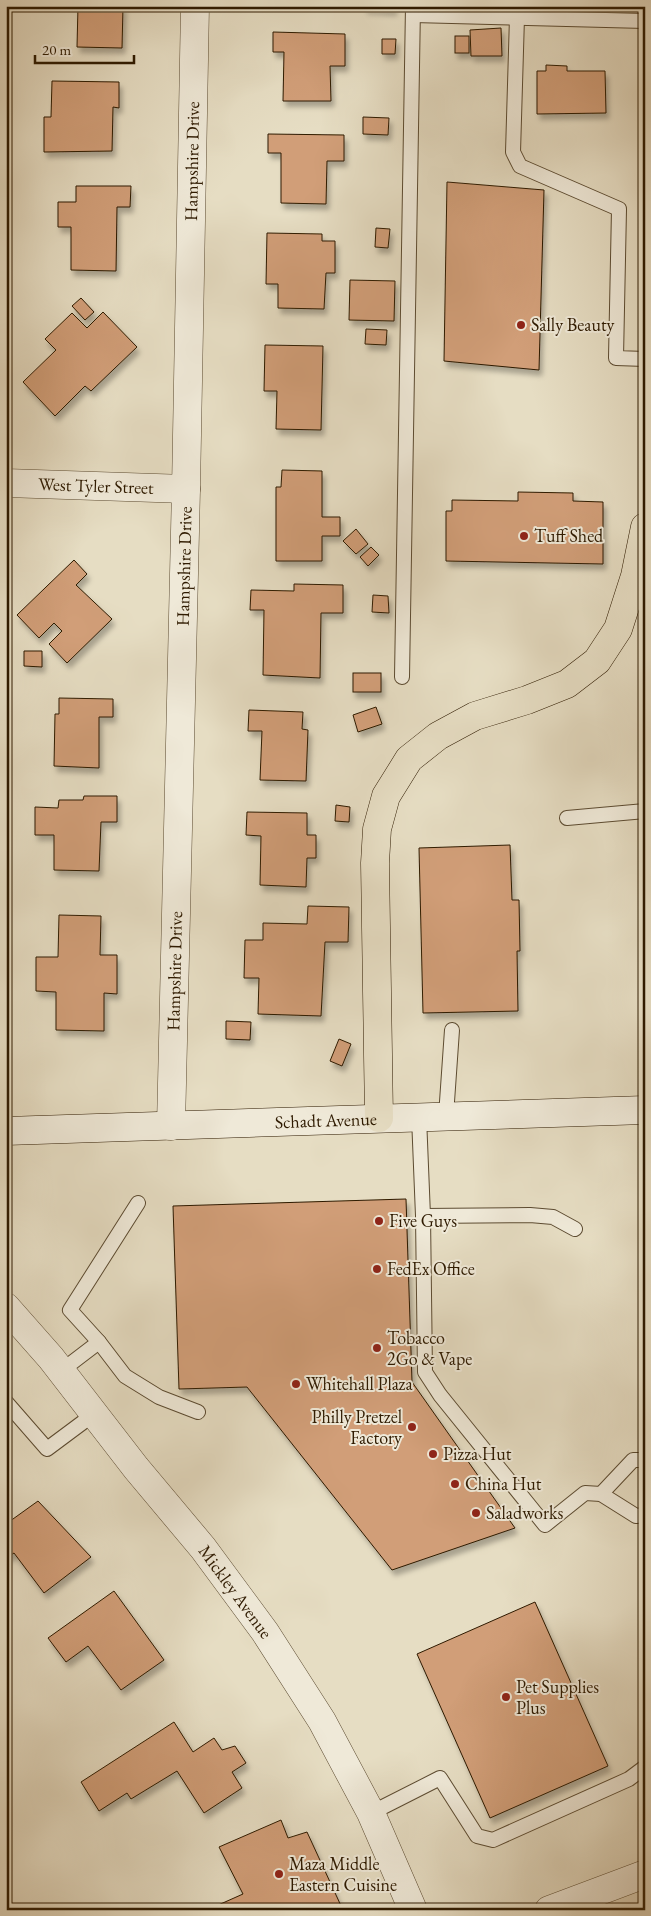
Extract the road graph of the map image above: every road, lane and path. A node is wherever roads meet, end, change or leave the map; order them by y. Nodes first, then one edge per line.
1 (195, 6) edge
2 (413, 11) edge
3 (517, 17) junction
4 (645, 20) edge
5 (645, 359) edge
6 (6, 483) edge
7 (186, 489) junction
8 (645, 527) edge
9 (402, 677) dead end
10 (645, 811) edge
11 (567, 818) dead end
12 (452, 1030) dead end
13 (645, 1110) edge
14 (446, 1116) junction
15 (419, 1117) junction
16 (379, 1118) junction
17 (171, 1126) junction
18 (6, 1131) edge
19 (138, 1204) dead end
20 (423, 1216) junction
21 (575, 1230) dead end
22 (6, 1307) edge
23 (99, 1342) junction
24 (61, 1371) junction
25 (6, 1402) edge
26 (198, 1412) dead end
27 (94, 1414) junction
28 (645, 1460) edge
29 (601, 1494) junction
30 (645, 1515) edge
31 (645, 1767) edge
32 (371, 1813) junction
33 (645, 1874) edge
34 (413, 1910) edge
35 (549, 1910) edge

1 - 7 street, Hampshire Drive
2 - 3 lane
2 - 9 lane
3 - 4 lane
3 - 5 lane
6 - 7 street, West Tyler Street
7 - 17 street, Hampshire Drive
8 - 16 highway
10 - 11 lane
12 - 14 lane
13 - 14 street, Schadt Avenue
14 - 15 street, Schadt Avenue
15 - 16 street, Schadt Avenue
15 - 20 lane
16 - 17 street, Schadt Avenue
17 - 18 street, Schadt Avenue
19 - 23 lane
20 - 21 lane
20 - 29 lane
22 - 24 street, Mickley Avenue
23 - 24 lane
23 - 26 lane
24 - 27 street, Mickley Avenue
25 - 27 lane
27 - 32 street, Mickley Avenue
28 - 29 lane
29 - 30 lane
31 - 32 lane
32 - 34 street, Mickley Avenue
33 - 35 street

